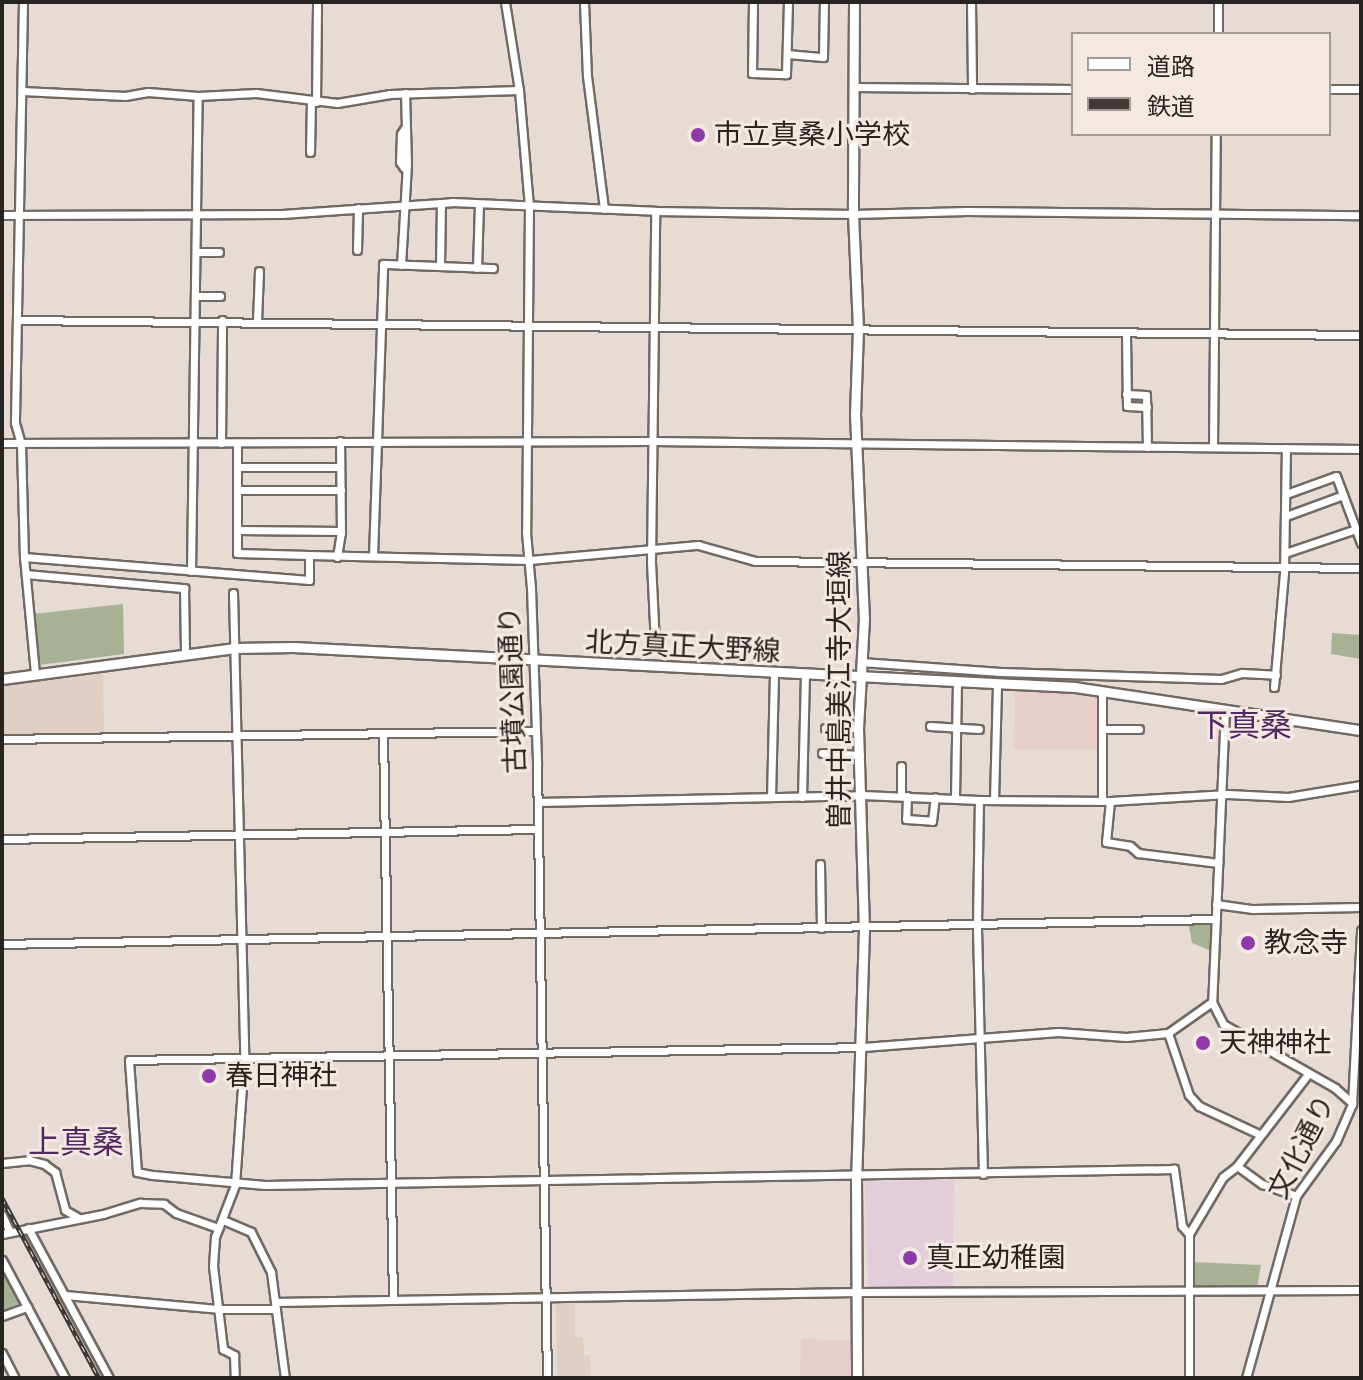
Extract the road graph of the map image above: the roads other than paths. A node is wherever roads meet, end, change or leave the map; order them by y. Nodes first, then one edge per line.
1 (23, 2) edge
2 (317, 2) edge
3 (505, 2) edge
4 (584, 2) edge
5 (753, 2) edge
6 (788, 2) edge
7 (824, 2) edge
8 (854, 2) edge
9 (971, 2) edge
10 (1218, 2) edge
11 (1218, 32) edge
12 (787, 54) junction
13 (854, 87) junction
14 (972, 89) junction
15 (1071, 89) edge
16 (1331, 89) edge
17 (1361, 89) edge
18 (519, 90) junction
19 (22, 91) junction
20 (405, 93) junction
21 (198, 96) junction
22 (313, 102) junction
23 (1216, 136) edge
24 (310, 152) dead end
25 (441, 203) junction
26 (479, 204) junction
27 (403, 205) junction
28 (529, 206) junction
29 (358, 208) junction
30 (604, 209) junction
31 (655, 211) junction
32 (853, 214) junction
33 (2, 215) edge
34 (21, 215) junction
35 (1214, 215) junction
36 (1361, 215) edge
37 (196, 216) junction
38 (357, 250) dead end
39 (196, 252) junction
40 (219, 252) dead end
41 (401, 265) junction
42 (440, 266) junction
43 (477, 268) junction
44 (493, 268) dead end
45 (259, 271) dead end
46 (196, 296) junction
47 (220, 296) dead end
48 (17, 320) junction
49 (196, 320) junction
50 (222, 320) junction
51 (257, 321) junction
52 (380, 322) junction
53 (528, 325) junction
54 (654, 326) junction
55 (858, 329) junction
56 (1126, 334) junction
57 (1214, 335) junction
58 (1361, 335) edge
59 (375, 440) junction
60 (340, 441) junction
61 (526, 441) junction
62 (652, 441) junction
63 (194, 442) junction
64 (2, 443) edge
65 (221, 443) junction
66 (21, 444) junction
67 (237, 444) junction
68 (856, 445) junction
69 (1147, 447) junction
70 (1213, 447) junction
71 (1286, 448) junction
72 (1361, 449) edge
73 (237, 467) junction
74 (340, 467) junction
75 (237, 490) junction
76 (341, 490) junction
77 (1286, 494) junction
78 (1343, 495) junction
79 (1286, 516) junction
80 (1356, 529) junction
81 (237, 530) junction
82 (341, 531) junction
83 (1361, 543) edge
84 (652, 547) junction
85 (1285, 553) junction
86 (309, 555) junction
87 (373, 556) junction
88 (24, 557) junction
89 (337, 557) junction
90 (529, 560) junction
91 (864, 564) junction
92 (1284, 568) junction
93 (1361, 568) edge
94 (191, 571) junction
95 (26, 574) junction
96 (233, 593) dead end
97 (655, 644) dead end
98 (235, 648) junction
99 (185, 655) junction
100 (532, 662) junction
101 (861, 662) junction
102 (774, 673) junction
103 (35, 674) junction
104 (805, 675) junction
105 (1276, 675) junction
106 (860, 678) junction
107 (2, 679) edge
108 (957, 682) junction
109 (997, 683) junction
110 (1274, 687) dead end
111 (1102, 691) junction
112 (1225, 709) junction
113 (930, 726) dead end
114 (825, 728) dead end
115 (858, 728) junction
116 (955, 728) junction
117 (979, 729) dead end
118 (1102, 729) junction
119 (1139, 729) dead end
120 (1361, 730) edge
121 (534, 731) junction
122 (383, 734) junction
123 (237, 735) junction
124 (2, 739) edge
125 (822, 753) dead end
126 (860, 755) junction
127 (901, 766) dead end
128 (1361, 785) edge
129 (862, 795) junction
130 (904, 796) junction
131 (1221, 796) junction
132 (771, 797) junction
133 (802, 797) junction
134 (935, 797) junction
135 (955, 797) junction
136 (979, 800) junction
137 (994, 800) junction
138 (1106, 801) junction
139 (538, 802) junction
140 (538, 829) junction
141 (385, 833) junction
142 (239, 836) junction
143 (2, 839) edge
144 (1218, 863) junction
145 (820, 864) dead end
146 (1216, 904) junction
147 (1361, 907) edge
148 (1216, 919) junction
149 (977, 925) junction
150 (821, 928) junction
151 (864, 929) junction
152 (1361, 930) edge
153 (541, 934) junction
154 (386, 937) junction
155 (241, 940) junction
156 (2, 944) edge
157 (1360, 963) edge
158 (1212, 1002) junction
159 (1168, 1033) junction
160 (979, 1041) junction
161 (863, 1047) junction
162 (542, 1052) junction
163 (391, 1053) junction
164 (244, 1059) junction
165 (1308, 1074) junction
166 (1352, 1104) junction
167 (1261, 1135) junction
168 (2, 1163) edge
169 (1237, 1166) junction
170 (983, 1174) junction
171 (856, 1177) junction
172 (544, 1180) junction
173 (390, 1181) junction
174 (235, 1185) junction
175 (1296, 1196) junction
176 (2, 1215) edge
177 (80, 1219) junction
178 (221, 1224) junction
179 (28, 1228) junction
180 (6, 1233) edge
181 (1189, 1234) junction
182 (2, 1260) edge
183 (1361, 1290) edge
184 (1189, 1291) junction
185 (1269, 1291) junction
186 (858, 1292) junction
187 (65, 1295) junction
188 (547, 1298) junction
189 (393, 1300) junction
190 (275, 1306) junction
191 (27, 1307) junction
192 (220, 1309) junction
193 (2, 1316) edge
194 (2, 1353) edge
195 (15, 1378) edge
196 (65, 1378) edge
197 (109, 1378) edge
198 (235, 1378) edge
199 (285, 1378) edge
200 (547, 1378) edge
201 (857, 1378) edge
202 (1189, 1378) edge
203 (1246, 1378) edge

1 - 19 street
2 - 22 street
3 - 18 street, 古墳公園通り
4 - 30 street
5 - 12 street
6 - 12 street
7 - 12 street
8 - 13 main road, 曽井中島美江寺大垣線
9 - 14 street
10 - 11 street
13 - 14 street
13 - 32 main road, 曽井中島美江寺大垣線
14 - 15 street
16 - 17 street
18 - 20 street
18 - 28 street, 古墳公園通り
19 - 21 street
19 - 34 street
20 - 22 street
20 - 27 street
21 - 22 street
21 - 37 street
22 - 24 street
23 - 35 street
25 - 26 street
25 - 27 street
25 - 42 street
26 - 28 street
26 - 43 street
27 - 29 street
27 - 41 street
28 - 30 street
28 - 53 street, 古墳公園通り
29 - 37 street
29 - 38 street
30 - 31 street
31 - 32 street
31 - 54 street
32 - 35 street
32 - 55 main road, 曽井中島美江寺大垣線
33 - 34 street
34 - 37 street
34 - 48 street
35 - 36 street
35 - 57 street
37 - 39 street
39 - 40 street
39 - 46 street
41 - 42 street
41 - 52 street
42 - 43 street
43 - 44 street
45 - 51 street
46 - 47 street
46 - 49 street
48 - 49 street
48 - 66 street
49 - 50 street
49 - 63 street
50 - 51 street
50 - 65 street
51 - 52 street
52 - 53 street
52 - 59 street
53 - 54 street
53 - 61 street, 古墳公園通り
54 - 55 street
54 - 62 street
55 - 56 street
55 - 68 main road, 曽井中島美江寺大垣線
56 - 57 street
56 - 69 street
57 - 58 street
57 - 70 street
59 - 60 street
59 - 61 street
59 - 87 street
60 - 67 street
60 - 74 street
61 - 62 street
61 - 90 street, 古墳公園通り
62 - 68 street
62 - 84 street
63 - 65 street
63 - 66 street
63 - 94 street
64 - 66 street
65 - 67 street
66 - 88 street
67 - 73 street
68 - 69 street
68 - 91 main road, 曽井中島美江寺大垣線
69 - 70 street
70 - 71 street
71 - 72 street
71 - 77 street
73 - 74 street
73 - 75 street
74 - 76 street
75 - 76 street
75 - 81 street
76 - 82 street
77 - 78 street
77 - 79 street
78 - 79 street
78 - 80 street
79 - 85 street
80 - 83 street
80 - 85 street
81 - 82 street
81 - 86 street
82 - 89 street
84 - 90 street
84 - 91 street
84 - 97 street
85 - 92 street
86 - 89 street
86 - 94 street
87 - 89 street
87 - 90 street
88 - 94 street
88 - 95 street
90 - 100 street, 古墳公園通り
91 - 92 street
91 - 101 main road, 曽井中島美江寺大垣線
92 - 93 street
92 - 105 street
95 - 99 street
95 - 103 street
96 - 98 street
98 - 99 main road, 北方真正大野線
98 - 100 main road, 北方真正大野線
98 - 123 street
99 - 103 main road, 北方真正大野線
100 - 102 main road, 北方真正大野線
100 - 121 street, 古墳公園通り
101 - 105 street
101 - 106 main road, 曽井中島美江寺大垣線
102 - 104 main road, 北方真正大野線
102 - 132 street
103 - 107 main road, 北方真正大野線
104 - 106 main road, 北方真正大野線
104 - 133 street
105 - 110 street
106 - 108 main road, 北方真正大野線
106 - 115 main road, 曽井中島美江寺大垣線
108 - 109 main road, 北方真正大野線
108 - 116 street
109 - 111 main road, 北方真正大野線
109 - 137 street
111 - 112 main road, 北方真正大野線
111 - 118 street
112 - 120 main road, 北方真正大野線
112 - 131 street
113 - 116 street
114 - 115 street
115 - 126 main road, 曽井中島美江寺大垣線
116 - 117 street
116 - 135 street
118 - 119 street
118 - 138 street
121 - 122 street
121 - 139 street, 古墳公園通り
122 - 123 street
122 - 141 street
123 - 124 street
123 - 142 street
125 - 126 street
126 - 129 main road, 曽井中島美江寺大垣線
127 - 130 street
128 - 131 street
129 - 130 street
129 - 133 street
129 - 151 main road, 曽井中島美江寺大垣線
130 - 134 street
130 - 134 street
131 - 138 street
131 - 144 street
132 - 133 street
132 - 139 street
134 - 135 street
135 - 136 street
136 - 137 street
136 - 149 street
137 - 138 street
138 - 144 street
139 - 140 street, 古墳公園通り
140 - 141 street
140 - 153 street, 古墳公園通り
141 - 142 street
141 - 154 street
142 - 143 street
142 - 155 street
144 - 146 street
145 - 150 street
146 - 147 street
146 - 148 street
148 - 149 street
148 - 158 street
149 - 151 street
149 - 160 street
150 - 151 street
150 - 153 street
151 - 161 main road, 曽井中島美江寺大垣線
152 - 157 street, 文化通り
153 - 154 street
153 - 162 street, 古墳公園通り
154 - 155 street
154 - 163 street
155 - 156 street
155 - 164 street
157 - 166 street, 文化通り
158 - 159 street
158 - 165 street
159 - 160 street
159 - 167 street
160 - 161 street
160 - 170 street
161 - 162 street
161 - 171 main road, 曽井中島美江寺大垣線
162 - 163 street
162 - 172 street, 古墳公園通り
163 - 164 street
163 - 173 street
164 - 174 street
164 - 174 street
165 - 166 street
165 - 167 street
166 - 175 street, 文化通り
167 - 169 street
168 - 177 street
169 - 175 street
169 - 181 street
170 - 171 street
170 - 181 street
171 - 172 street
171 - 186 main road, 曽井中島美江寺大垣線
172 - 173 street
172 - 188 street, 古墳公園通り
173 - 174 street
173 - 189 street
174 - 178 street
175 - 185 street, 文化通り
176 - 180 street
177 - 178 street
177 - 179 street
178 - 190 street
178 - 192 street
179 - 180 street
179 - 187 street
181 - 184 street
182 - 191 street
183 - 185 street
184 - 185 street
184 - 186 street
184 - 202 street
185 - 203 street, 文化通り
186 - 188 street
186 - 201 main road, 曽井中島美江寺大垣線
187 - 192 street
187 - 197 street
188 - 189 street
188 - 200 street, 古墳公園通り
189 - 190 street
190 - 192 street
190 - 199 street
191 - 193 street
191 - 196 street
192 - 198 street
194 - 195 street

